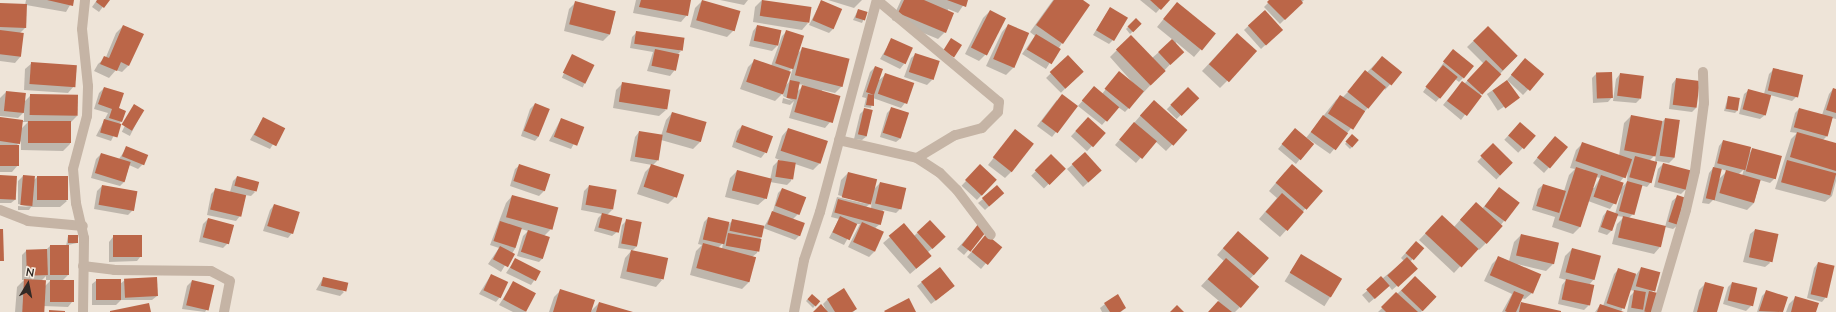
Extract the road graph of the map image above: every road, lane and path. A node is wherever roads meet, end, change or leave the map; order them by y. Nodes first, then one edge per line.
1 (84, 0) edge
2 (1703, 72) dead end
3 (839, 140) junction
4 (917, 158) junction
5 (0, 210) edge
6 (82, 226) junction
7 (991, 235) dead end
8 (83, 266) junction
9 (83, 312) edge
10 (224, 312) edge
11 (794, 312) edge
12 (1656, 312) edge

1 - 6 street
2 - 12 street
3 - 4 street
3 - 4 street
3 - 11 street
4 - 7 street
5 - 6 street
6 - 8 street
8 - 9 street
8 - 10 street

